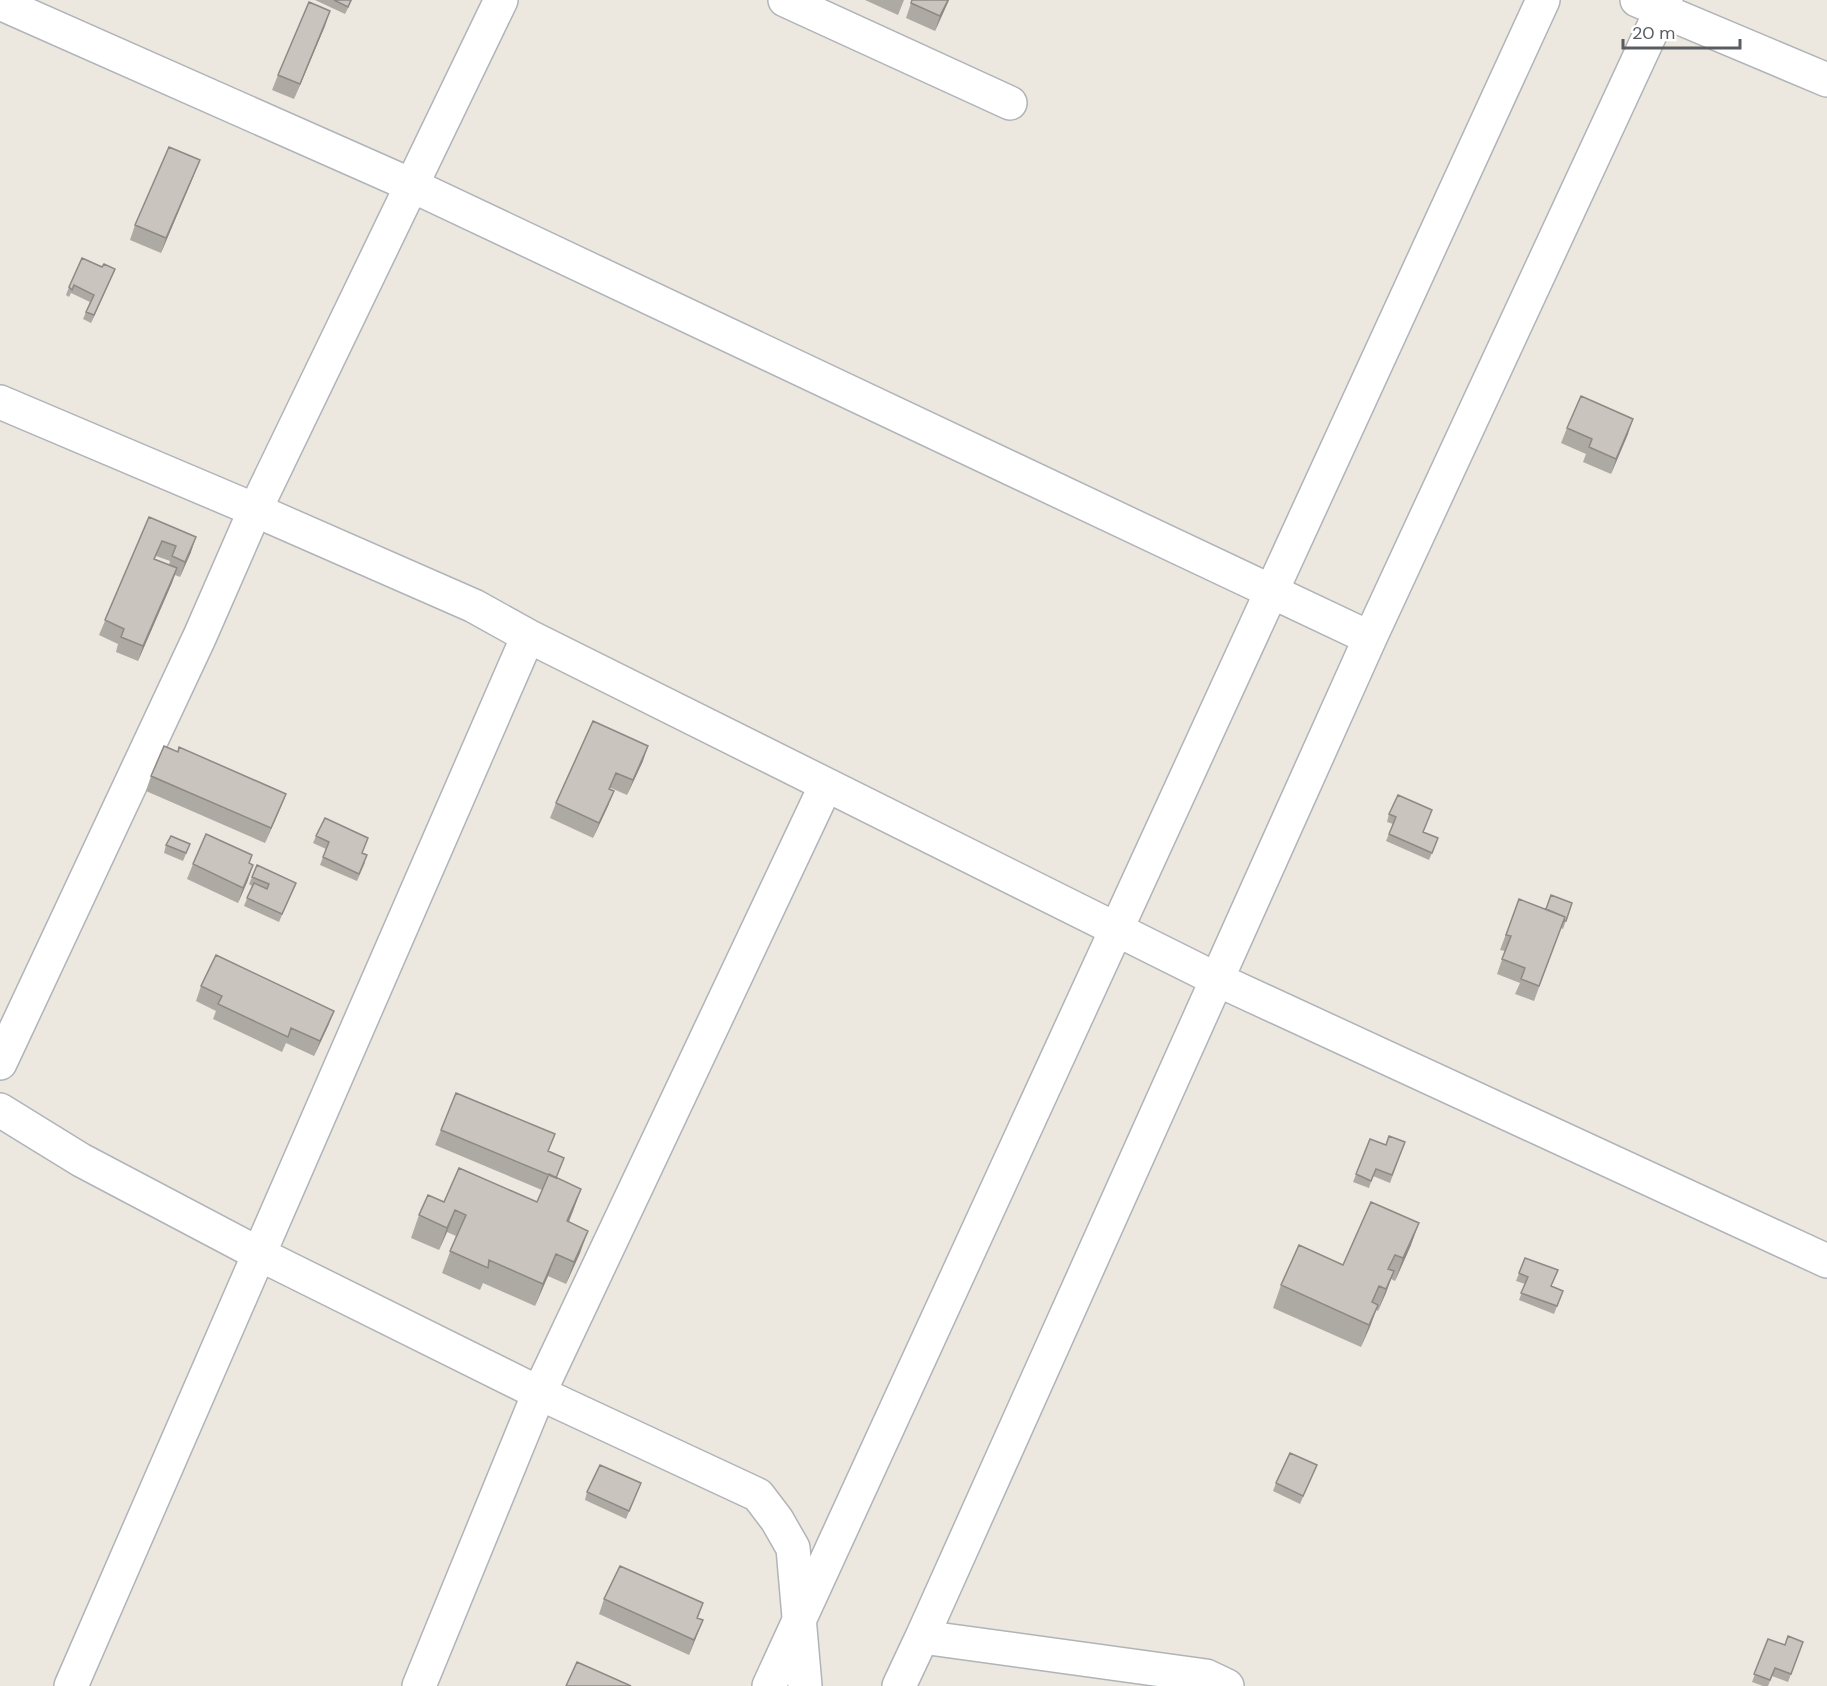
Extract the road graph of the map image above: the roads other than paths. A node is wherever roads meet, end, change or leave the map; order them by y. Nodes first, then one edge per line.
1 (501, 0) edge
2 (785, 0) edge
3 (1543, 0) edge
4 (0, 3) edge
5 (1655, 4) edge
6 (1827, 80) edge
7 (1010, 103) dead end
8 (411, 185) junction
9 (0, 402) edge
10 (255, 510) junction
11 (1271, 591) junction
12 (528, 636) junction
13 (1370, 638) junction
14 (826, 785) junction
15 (1115, 928) junction
16 (1216, 979) junction
17 (0, 1063) edge
18 (0, 1110) edge
19 (259, 1254) junction
20 (1827, 1261) edge
21 (539, 1393) junction
22 (799, 1618) junction
23 (922, 1637) junction
24 (71, 1686) edge
25 (419, 1686) edge
26 (769, 1686) edge
27 (805, 1686) edge
28 (899, 1686) edge
29 (1227, 1686) edge

1 - 8 street
2 - 7 street
3 - 11 street
4 - 8 street
5 - 6 street
5 - 13 street
8 - 10 street
8 - 11 street
9 - 10 street
10 - 12 street
10 - 17 street
11 - 13 street
11 - 15 street
12 - 14 street
12 - 19 street
13 - 16 street
14 - 15 street
14 - 21 street
15 - 16 street
15 - 22 street
16 - 20 street
16 - 23 street
18 - 19 street
19 - 21 street
19 - 24 street
21 - 22 street
21 - 25 street
22 - 26 street
22 - 27 street
23 - 28 street
23 - 29 street

